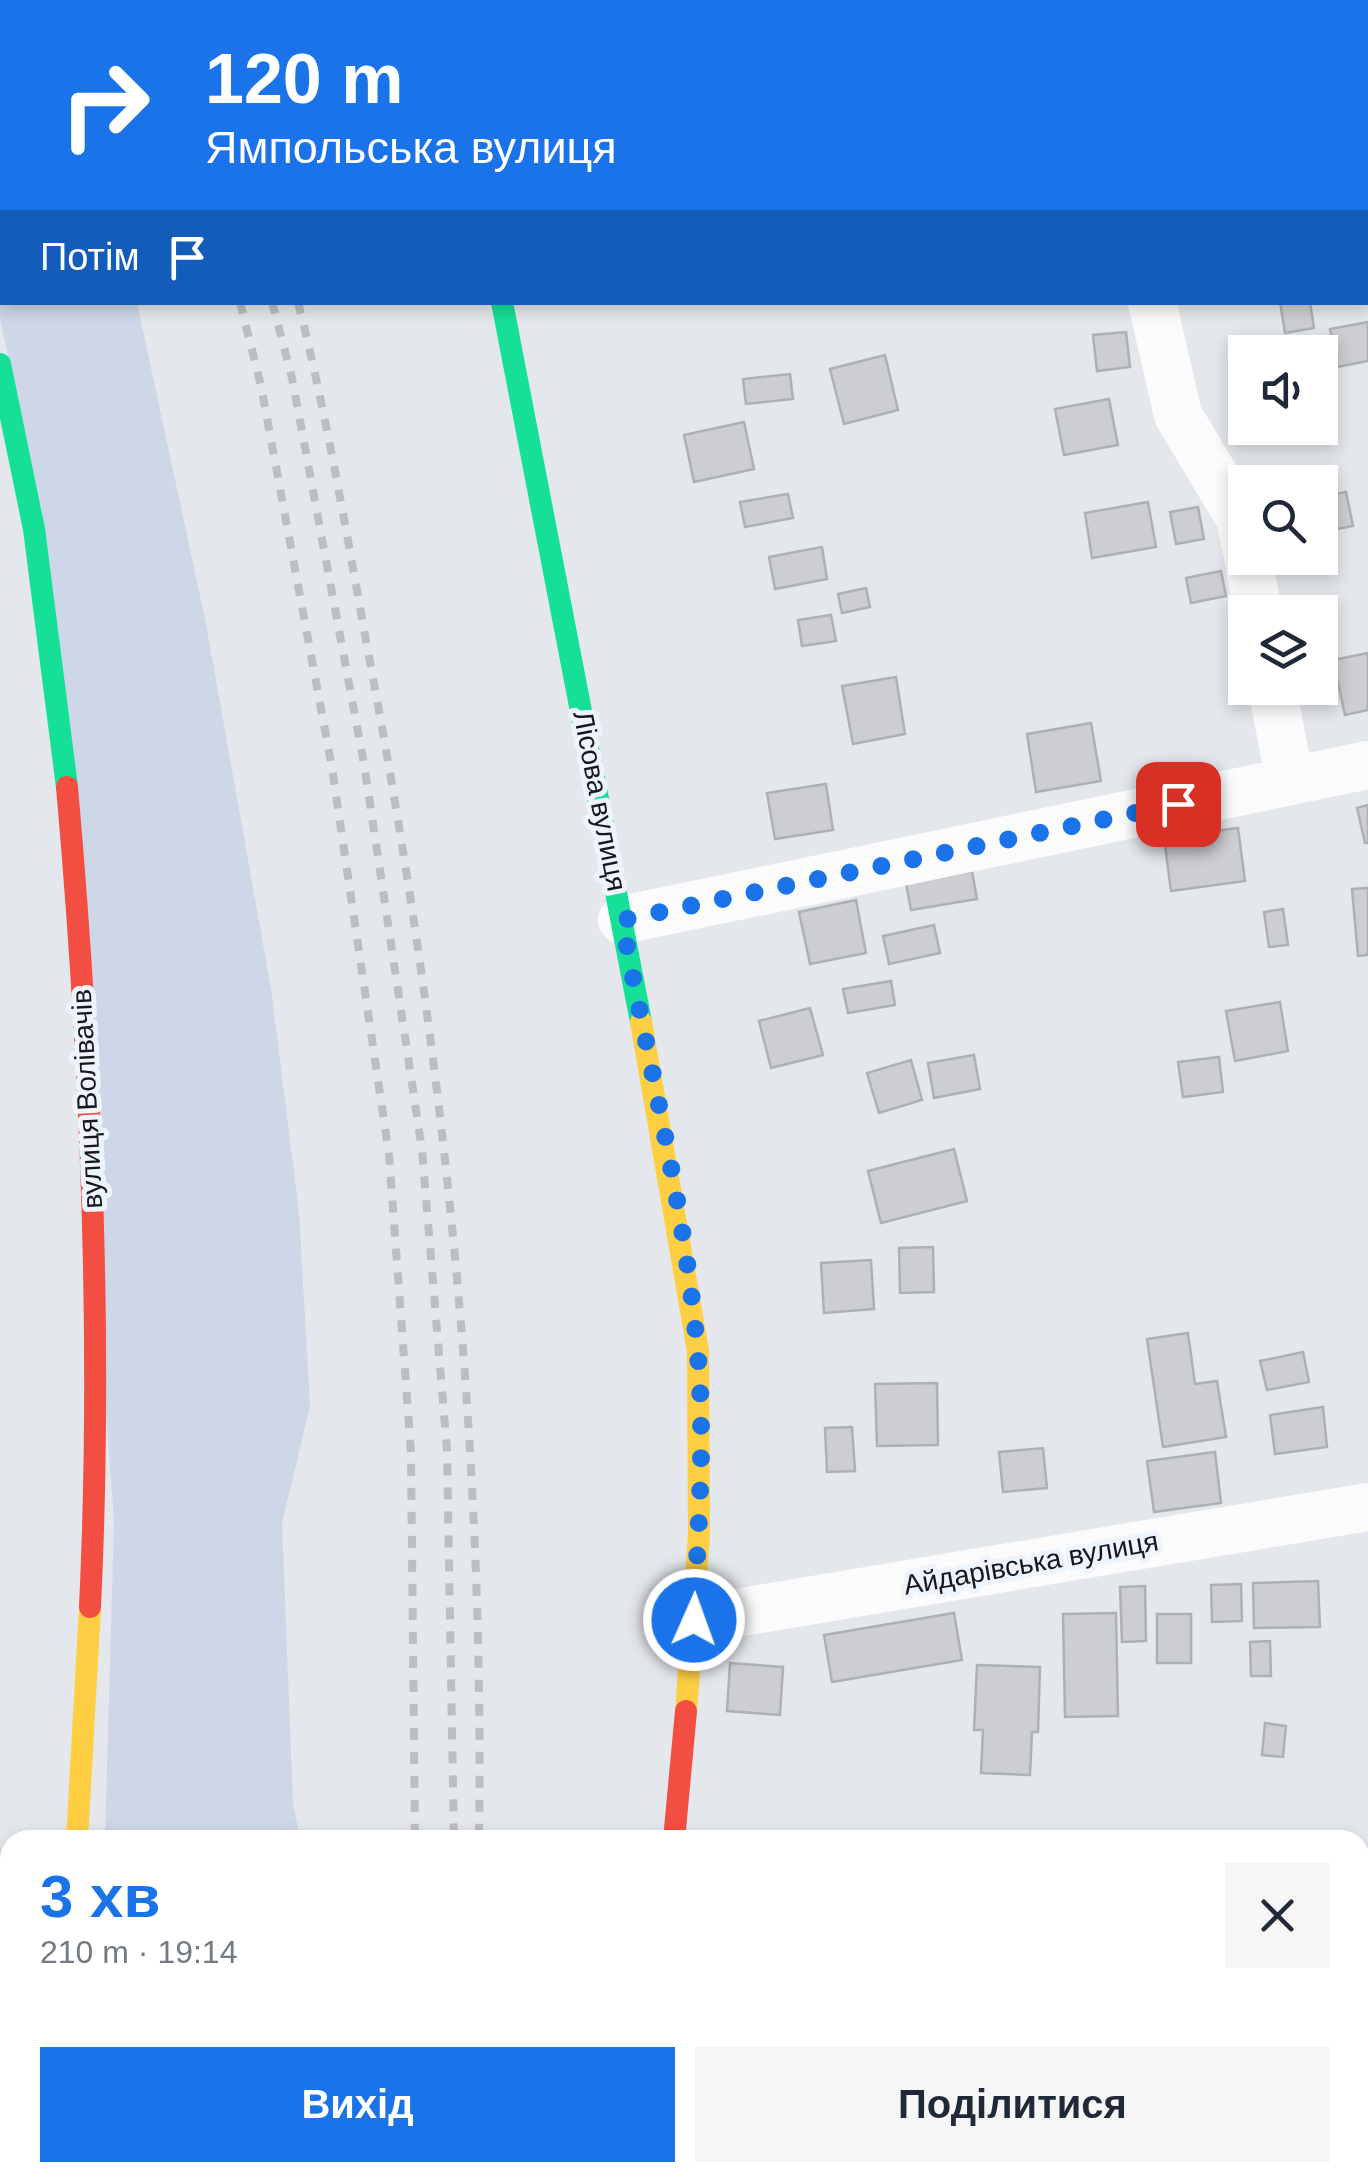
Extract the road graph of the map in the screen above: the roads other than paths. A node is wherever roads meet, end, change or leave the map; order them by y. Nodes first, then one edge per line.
1 (503, 305) edge
2 (1153, 305) edge
3 (0, 364) edge
4 (1228, 500) edge
5 (1275, 705) edge
6 (1368, 765) edge
7 (1290, 781) junction
8 (622, 920) junction
9 (1368, 1507) edge
10 (694, 1620) junction
11 (77, 1830) edge
12 (675, 1830) edge

1 - 8 street, Лісова вулиця
2 - 4 street
3 - 11 street, вулиця Волівачів
5 - 7 street
6 - 7 street
7 - 8 street
8 - 10 street, Лісова вулиця
9 - 10 street, Айдарівська вулиця
10 - 12 street, Лісова вулиця

